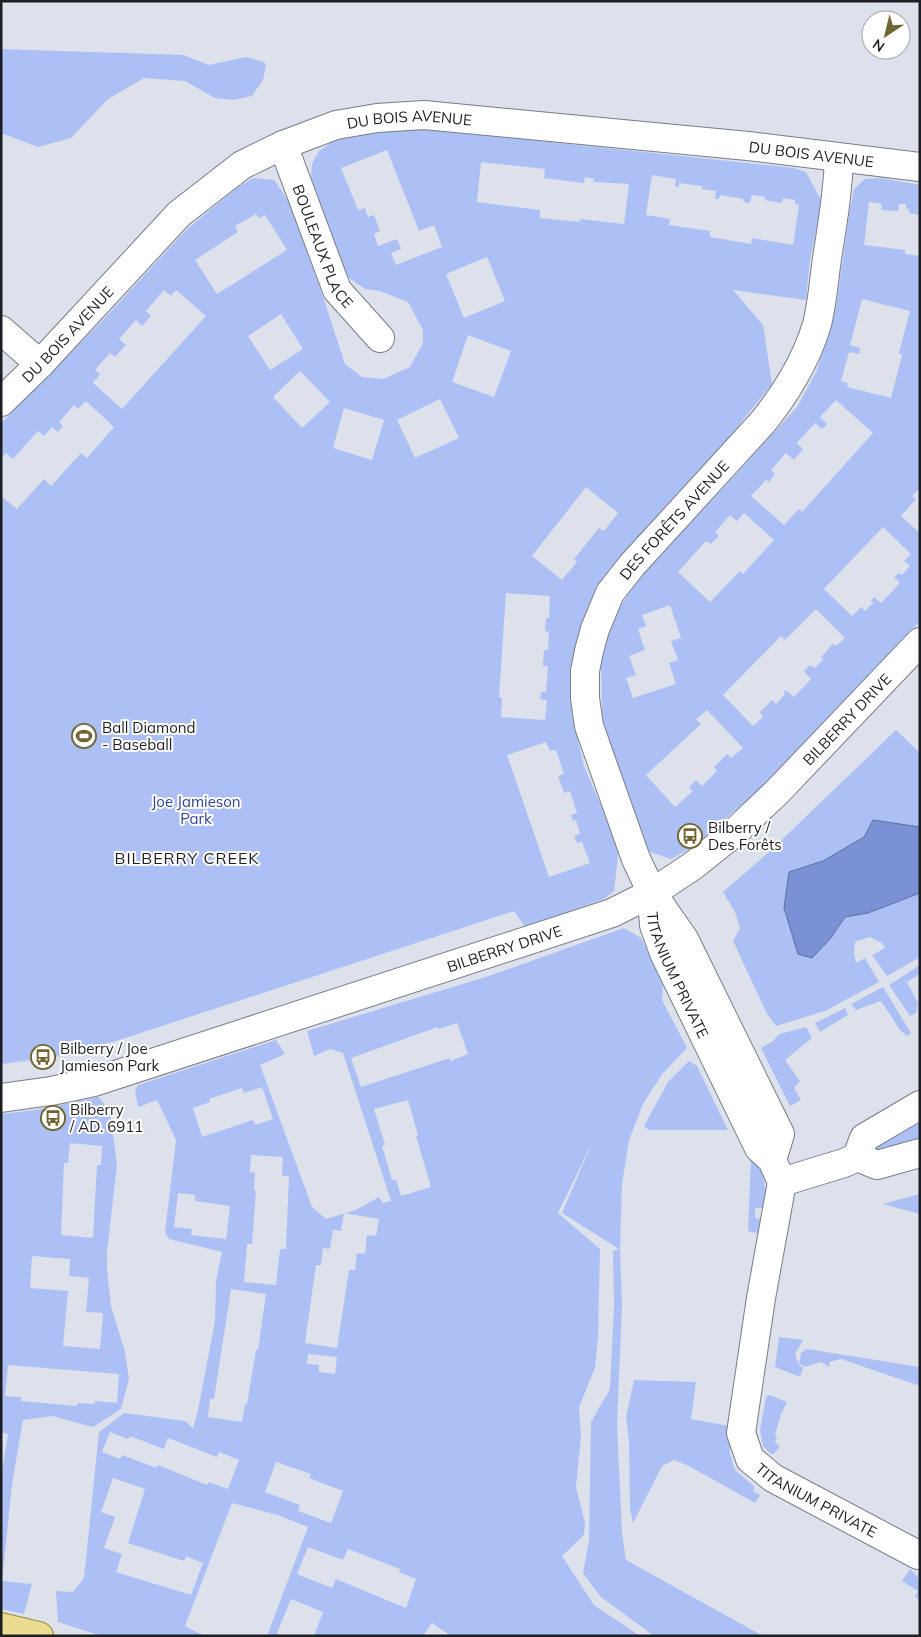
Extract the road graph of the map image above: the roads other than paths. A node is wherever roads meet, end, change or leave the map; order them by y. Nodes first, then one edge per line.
1 (283, 144) junction
2 (839, 158) junction
3 (920, 167) edge
4 (1, 330) edge
5 (380, 338) dead end
6 (40, 364) junction
7 (1, 402) edge
8 (920, 642) edge
9 (652, 892) junction
10 (1, 1098) edge
11 (920, 1106) edge
12 (920, 1153) edge
13 (857, 1157) junction
14 (777, 1171) junction
15 (919, 1556) edge
16 (1, 1627) edge
17 (38, 1636) edge

1 - 2 street, DU BOIS AVENUE
1 - 5 street, BOULEAUX PLACE
1 - 6 street, DU BOIS AVENUE
2 - 3 street, DU BOIS AVENUE
2 - 9 street, DES FORÊTS AVENUE
4 - 6 street
6 - 7 street, DU BOIS AVENUE
8 - 9 street, BILBERRY DRIVE
9 - 10 street, BILBERRY DRIVE
9 - 14 street, TITANIUM PRIVATE
11 - 13 street
12 - 13 street
13 - 14 street
14 - 15 street, TITANIUM PRIVATE
16 - 17 main road

